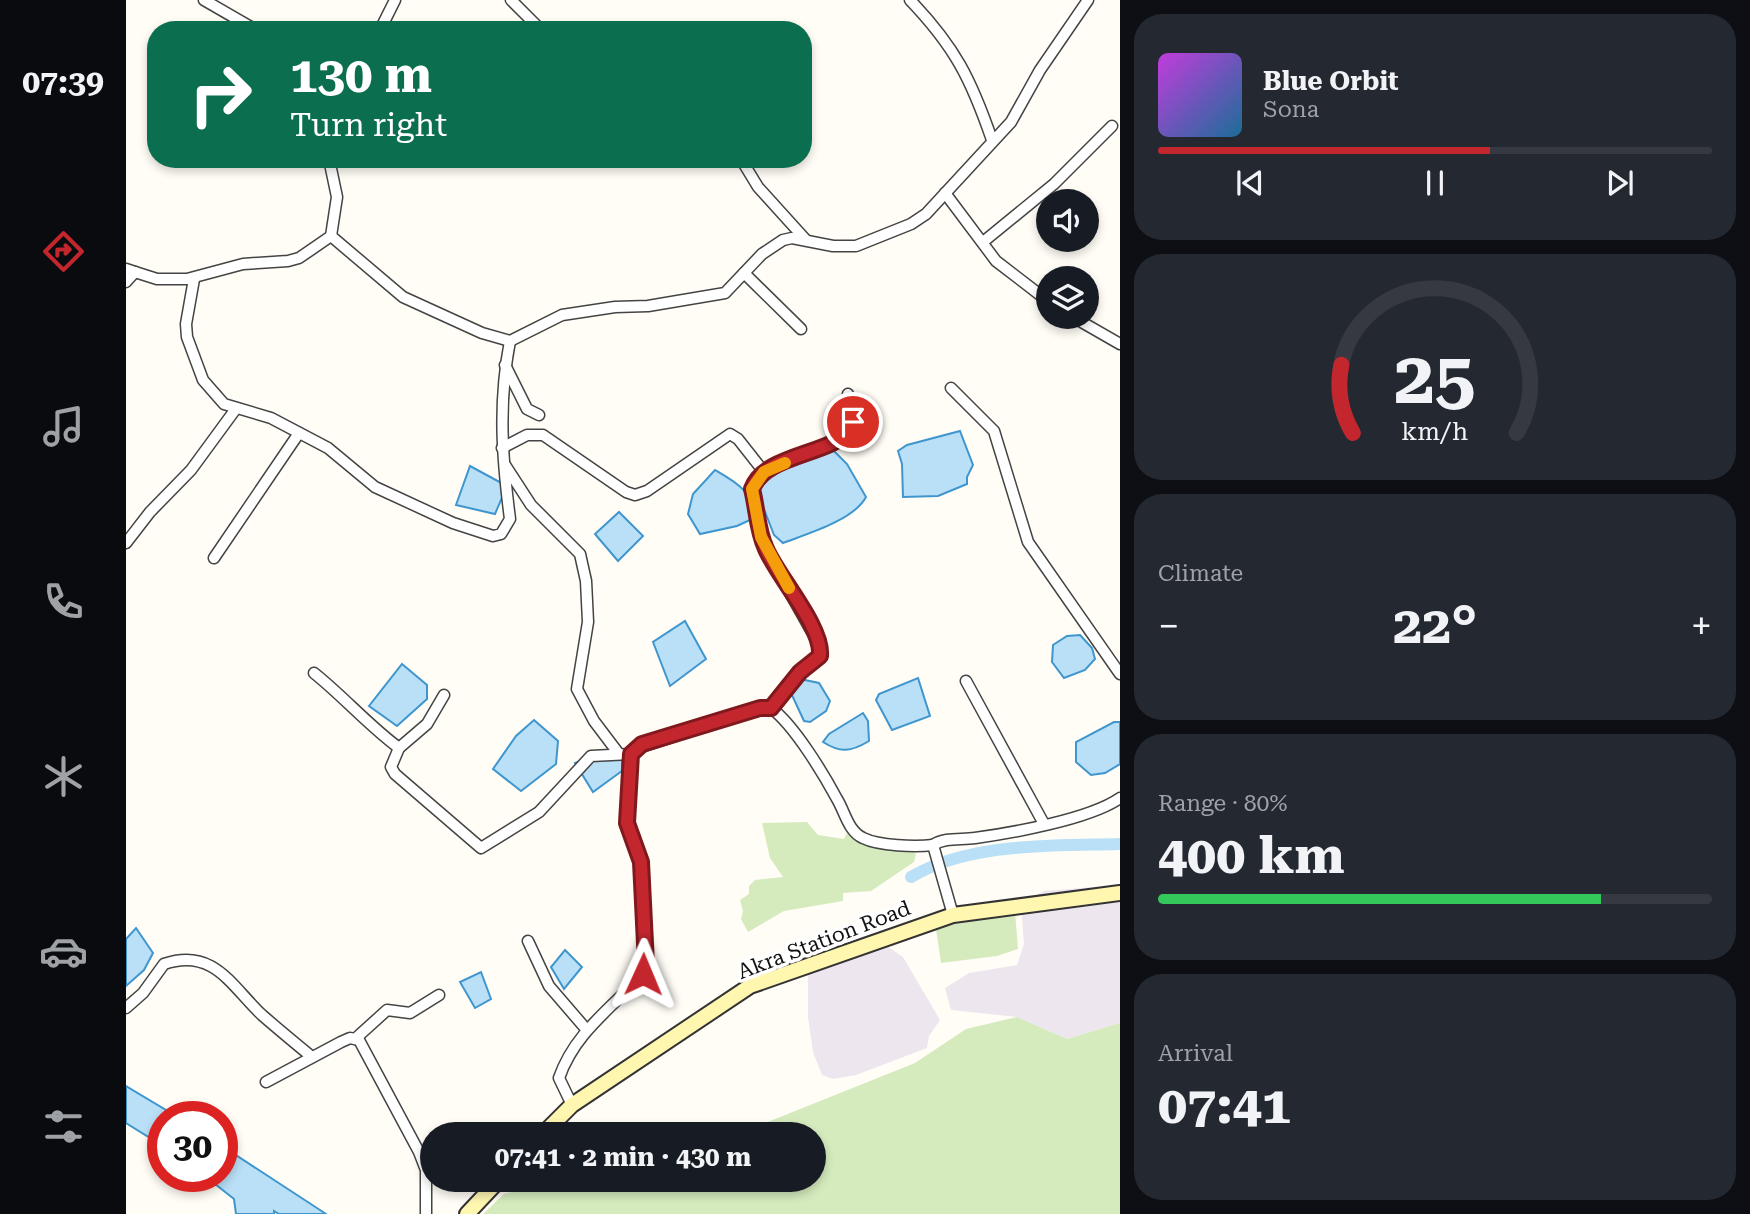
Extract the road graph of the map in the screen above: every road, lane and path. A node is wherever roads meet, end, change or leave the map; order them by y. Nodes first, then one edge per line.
1 (204, 0) edge
2 (395, 0) edge
3 (511, 0) edge
4 (910, 0) edge
5 (1088, 0) edge
6 (240, 21) edge
7 (384, 21) edge
8 (532, 21) edge
9 (1112, 126) dead end
10 (992, 140) junction
11 (331, 168) edge
12 (746, 168) edge
13 (945, 193) junction
14 (331, 236) junction
15 (806, 241) junction
16 (982, 242) junction
17 (131, 270) edge
18 (744, 273) junction
19 (190, 279) junction
20 (126, 282) edge
21 (1036, 293) edge
22 (801, 329) dead end
23 (1094, 329) edge
24 (510, 341) junction
25 (1120, 344) edge
26 (505, 365) junction
27 (951, 388) dead end
28 (848, 394) dead end
29 (235, 410) junction
30 (539, 415) dead end
31 (299, 433) junction
32 (502, 448) junction
33 (502, 462) junction
34 (764, 472) junction
35 (126, 543) edge
36 (214, 558) dead end
37 (314, 673) dead end
38 (1120, 674) edge
39 (966, 681) dead end
40 (444, 695) dead end
41 (771, 708) junction
42 (399, 748) junction
43 (619, 754) junction
44 (631, 754) junction
45 (1120, 798) edge
46 (1044, 824) junction
47 (933, 849) junction
48 (1120, 893) edge
49 (953, 915) junction
50 (528, 941) dead end
51 (439, 995) dead end
52 (126, 1008) edge
53 (586, 1029) junction
54 (355, 1039) junction
55 (312, 1057) junction
56 (266, 1082) dead end
57 (572, 1105) junction
58 (555, 1122) edge
59 (488, 1192) edge
60 (426, 1214) edge
61 (467, 1214) edge

1 - 6 street
2 - 7 street
3 - 8 street
4 - 10 street
5 - 10 street
9 - 16 street
10 - 13 street
11 - 14 street
12 - 15 street
13 - 15 street
13 - 16 street
14 - 19 street
14 - 24 street
15 - 18 street
16 - 21 street
17 - 19 street
17 - 20 street
18 - 22 street
18 - 24 street
19 - 29 street
23 - 25 street
24 - 26 street
26 - 30 street
26 - 32 street
27 - 38 street
28 - 34 street
29 - 31 street
29 - 35 street
31 - 33 street
31 - 36 street
32 - 33 street
32 - 34 street
33 - 43 street
34 - 41 street
37 - 42 street
39 - 46 street
40 - 42 street
41 - 44 street
41 - 47 street
42 - 43 street
43 - 44 street
44 - 53 street
45 - 46 street
46 - 47 street
47 - 49 street
48 - 49 main road, Akra Station Road
49 - 57 main road, Akra Station Road
50 - 53 street
51 - 54 street
52 - 55 street
53 - 57 street
54 - 55 street
54 - 60 street
55 - 56 street
57 - 58 main road, Akra Station Road
59 - 61 main road

